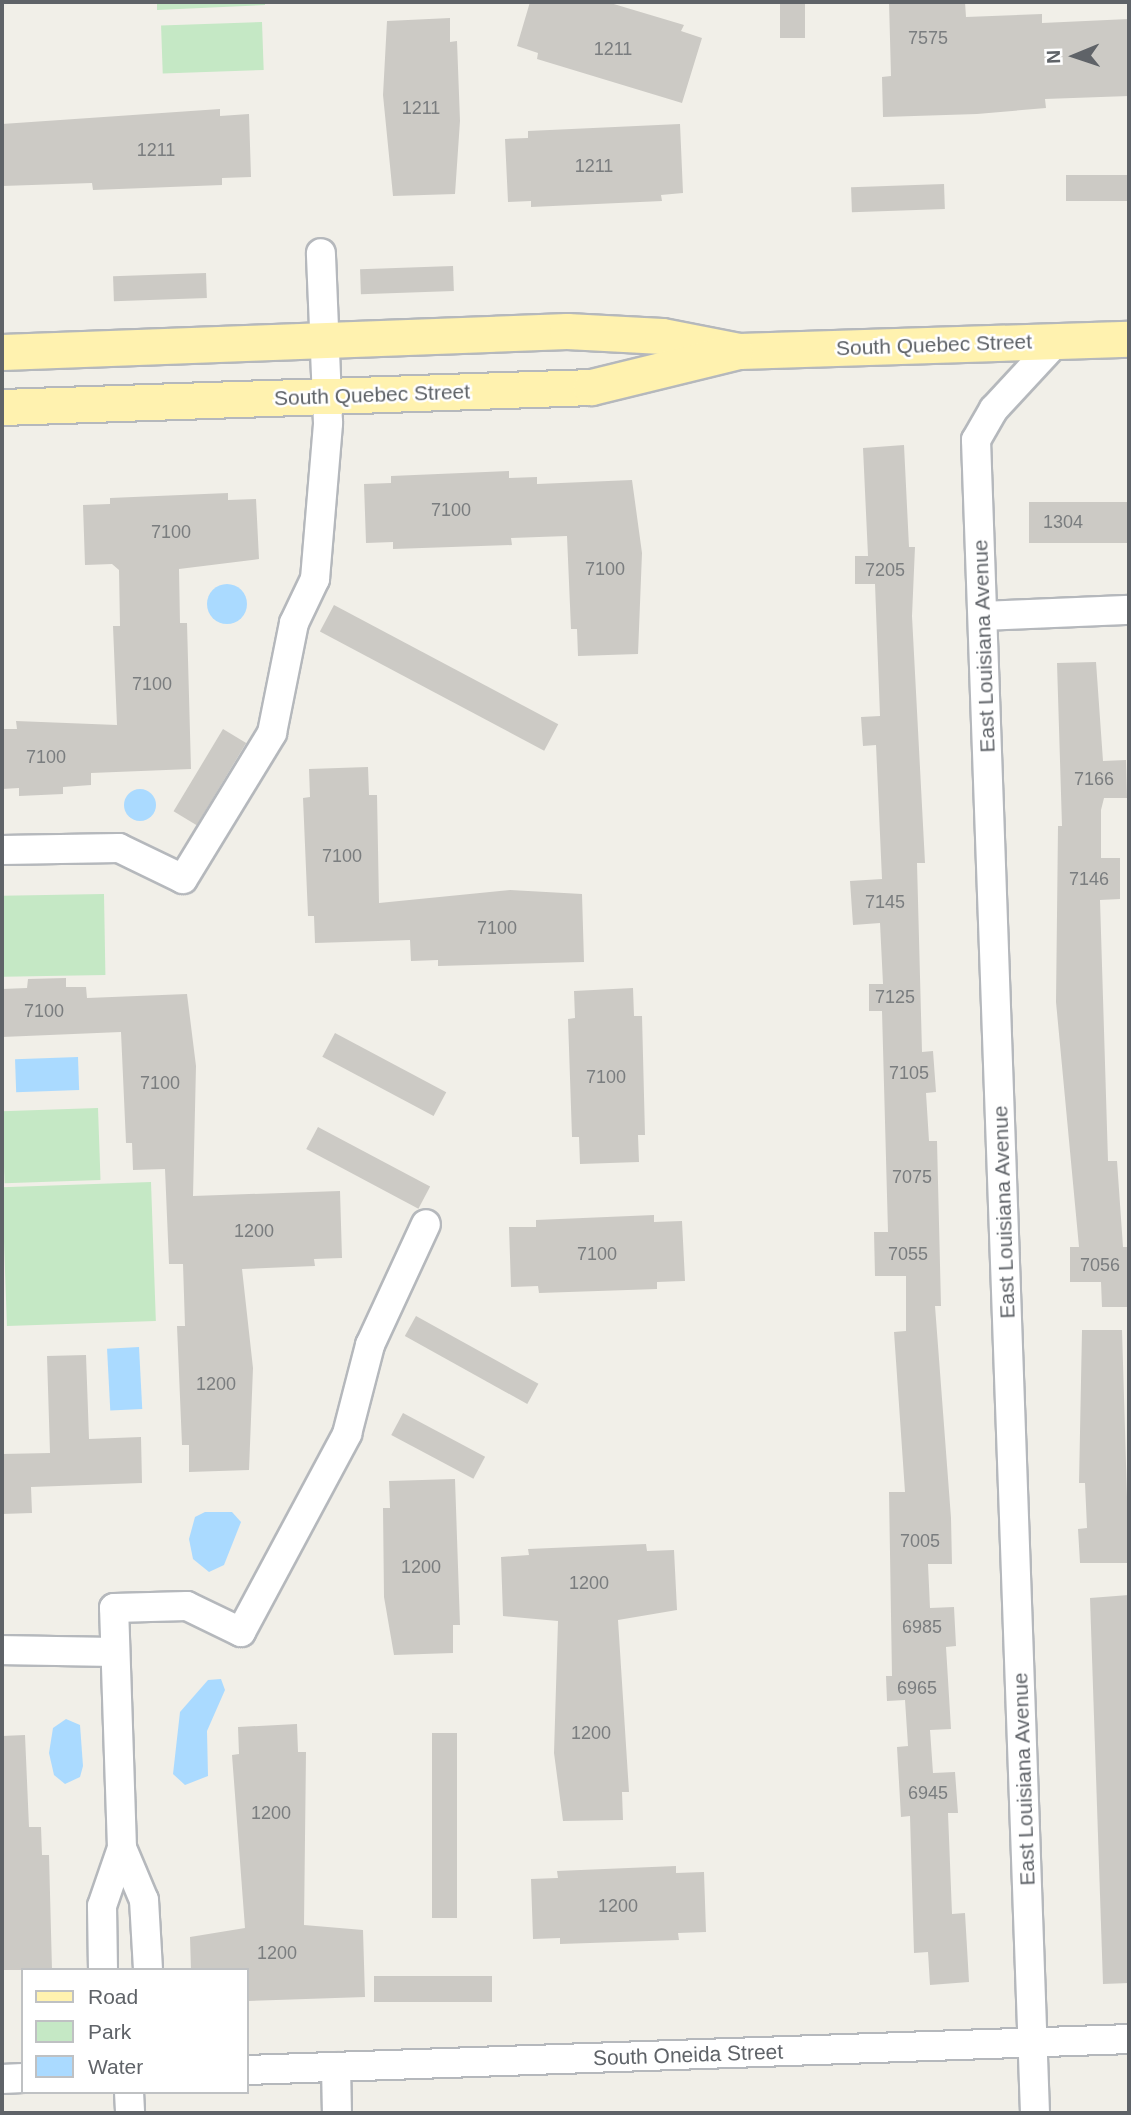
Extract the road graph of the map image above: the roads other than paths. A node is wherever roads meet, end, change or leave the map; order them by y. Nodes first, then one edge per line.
1 (321, 253) dead end
2 (1129, 339) edge
3 (326, 341) junction
4 (1057, 341) junction
5 (739, 351) junction
6 (2, 352) edge
7 (327, 396) junction
8 (2, 407) edge
9 (1129, 610) edge
10 (984, 616) junction
11 (2, 850) edge
12 (426, 1224) dead end
13 (2, 1650) edge
14 (116, 1652) junction
15 (122, 1848) junction
16 (103, 1968) edge
17 (148, 1968) edge
18 (1129, 2039) edge
19 (1033, 2044) junction
20 (336, 2067) junction
21 (248, 2070) edge
22 (21, 2078) edge
23 (2, 2079) edge
24 (129, 2094) edge
25 (130, 2113) edge
26 (337, 2113) edge
27 (1035, 2113) edge

1 - 3 street
2 - 4 main road, South Quebec Street
3 - 5 main road, South Quebec Street
3 - 6 main road, South Quebec Street
3 - 7 street
4 - 5 main road, South Quebec Street
4 - 10 street, East Louisiana Avenue
5 - 7 main road, South Quebec Street
7 - 8 main road, South Quebec Street
7 - 11 street
9 - 10 street
10 - 19 street, East Louisiana Avenue
12 - 14 street
13 - 14 street
14 - 15 street
15 - 16 street
15 - 17 street
18 - 19 street, South Oneida Street
19 - 20 street, South Oneida Street
19 - 27 street, East Louisiana Avenue
20 - 21 street, South Oneida Street
20 - 26 street
22 - 23 street
24 - 25 street

